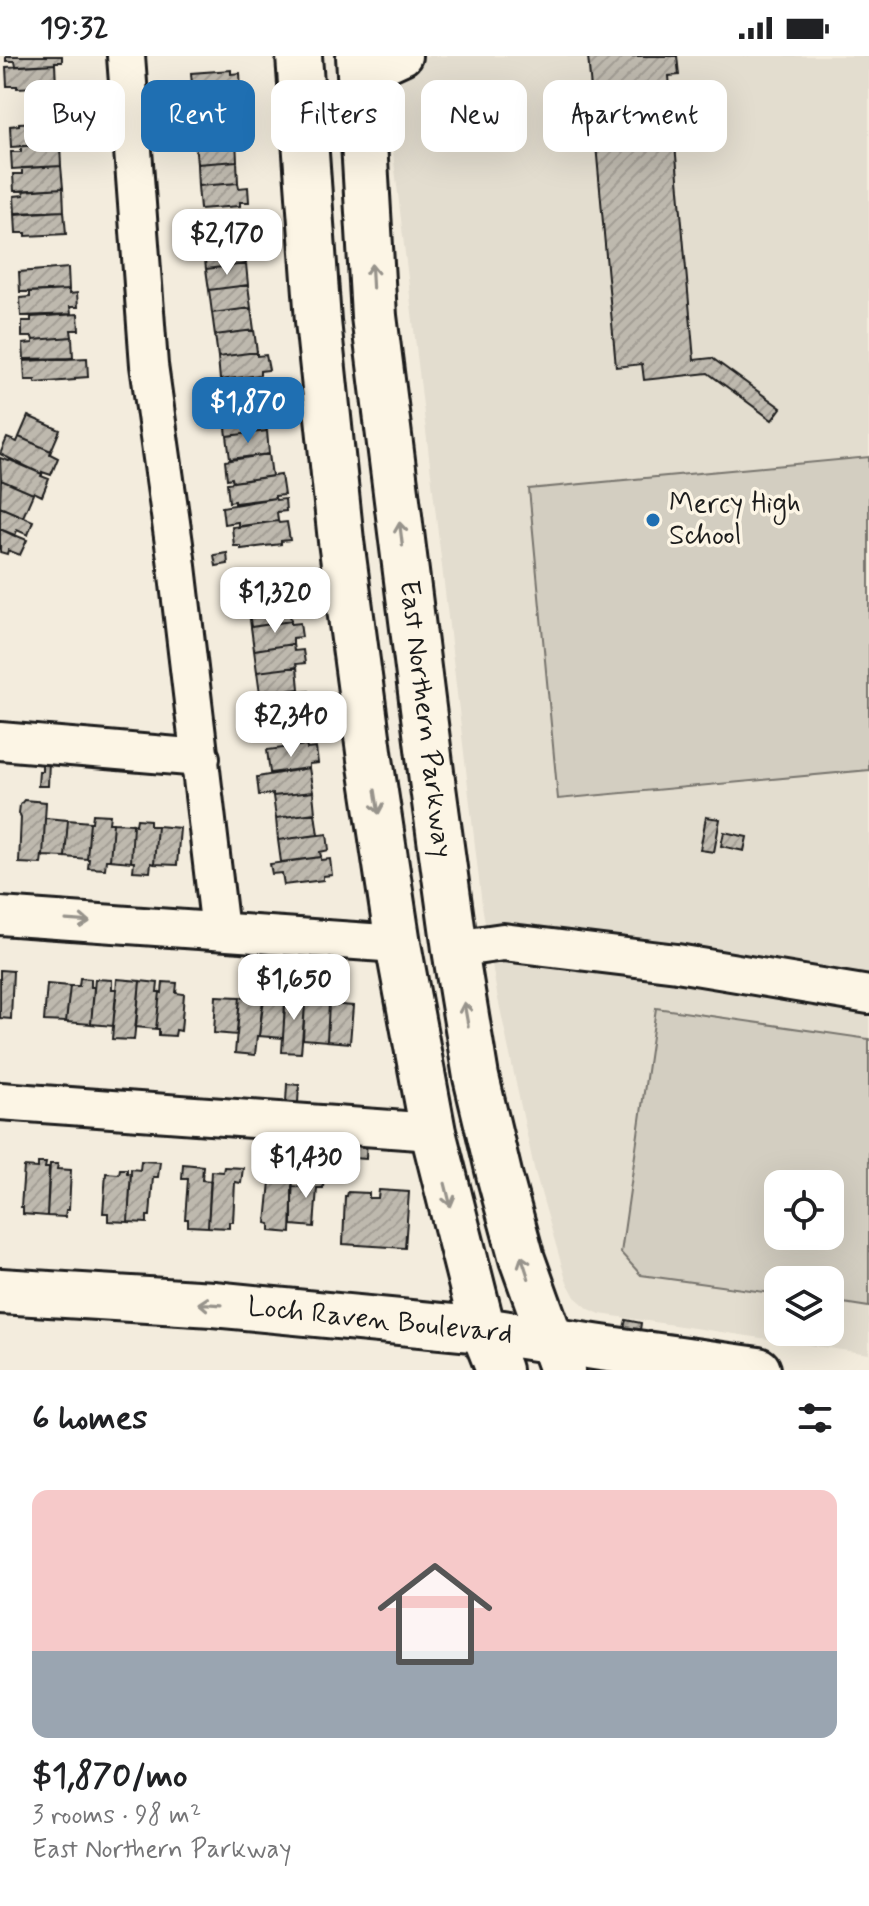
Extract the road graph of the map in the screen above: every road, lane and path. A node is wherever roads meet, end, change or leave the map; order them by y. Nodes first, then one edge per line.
1 (126, 56) edge
2 (299, 56) edge
3 (403, 56) edge
4 (360, 67) edge
5 (0, 741) edge
6 (201, 758) junction
7 (0, 916) edge
8 (220, 931) junction
9 (398, 944) junction
10 (455, 949) junction
11 (869, 995) edge
12 (0, 1101) edge
13 (433, 1132) junction
14 (0, 1291) edge
15 (483, 1330) junction
16 (556, 1355) edge
17 (499, 1370) edge
18 (758, 1370) edge

1 - 6 street
2 -> 9 main road, East Northern Parkway
3 - 4 street
10 -> 4 main road, East Northern Parkway
5 - 6 street
6 - 8 street
7 -> 8 street
8 - 9 street
9 - 13 main road, East Northern Parkway
10 - 11 street
16 -> 10 main road, East Northern Parkway
12 - 13 street
13 -> 15 main road, East Northern Parkway
15 -> 14 main road, Loch Raven Boulevard
15 - 16 main road, Loch Raven Boulevard
15 - 17 main road, East Northern Parkway
16 - 18 main road, Loch Raven Boulevard

